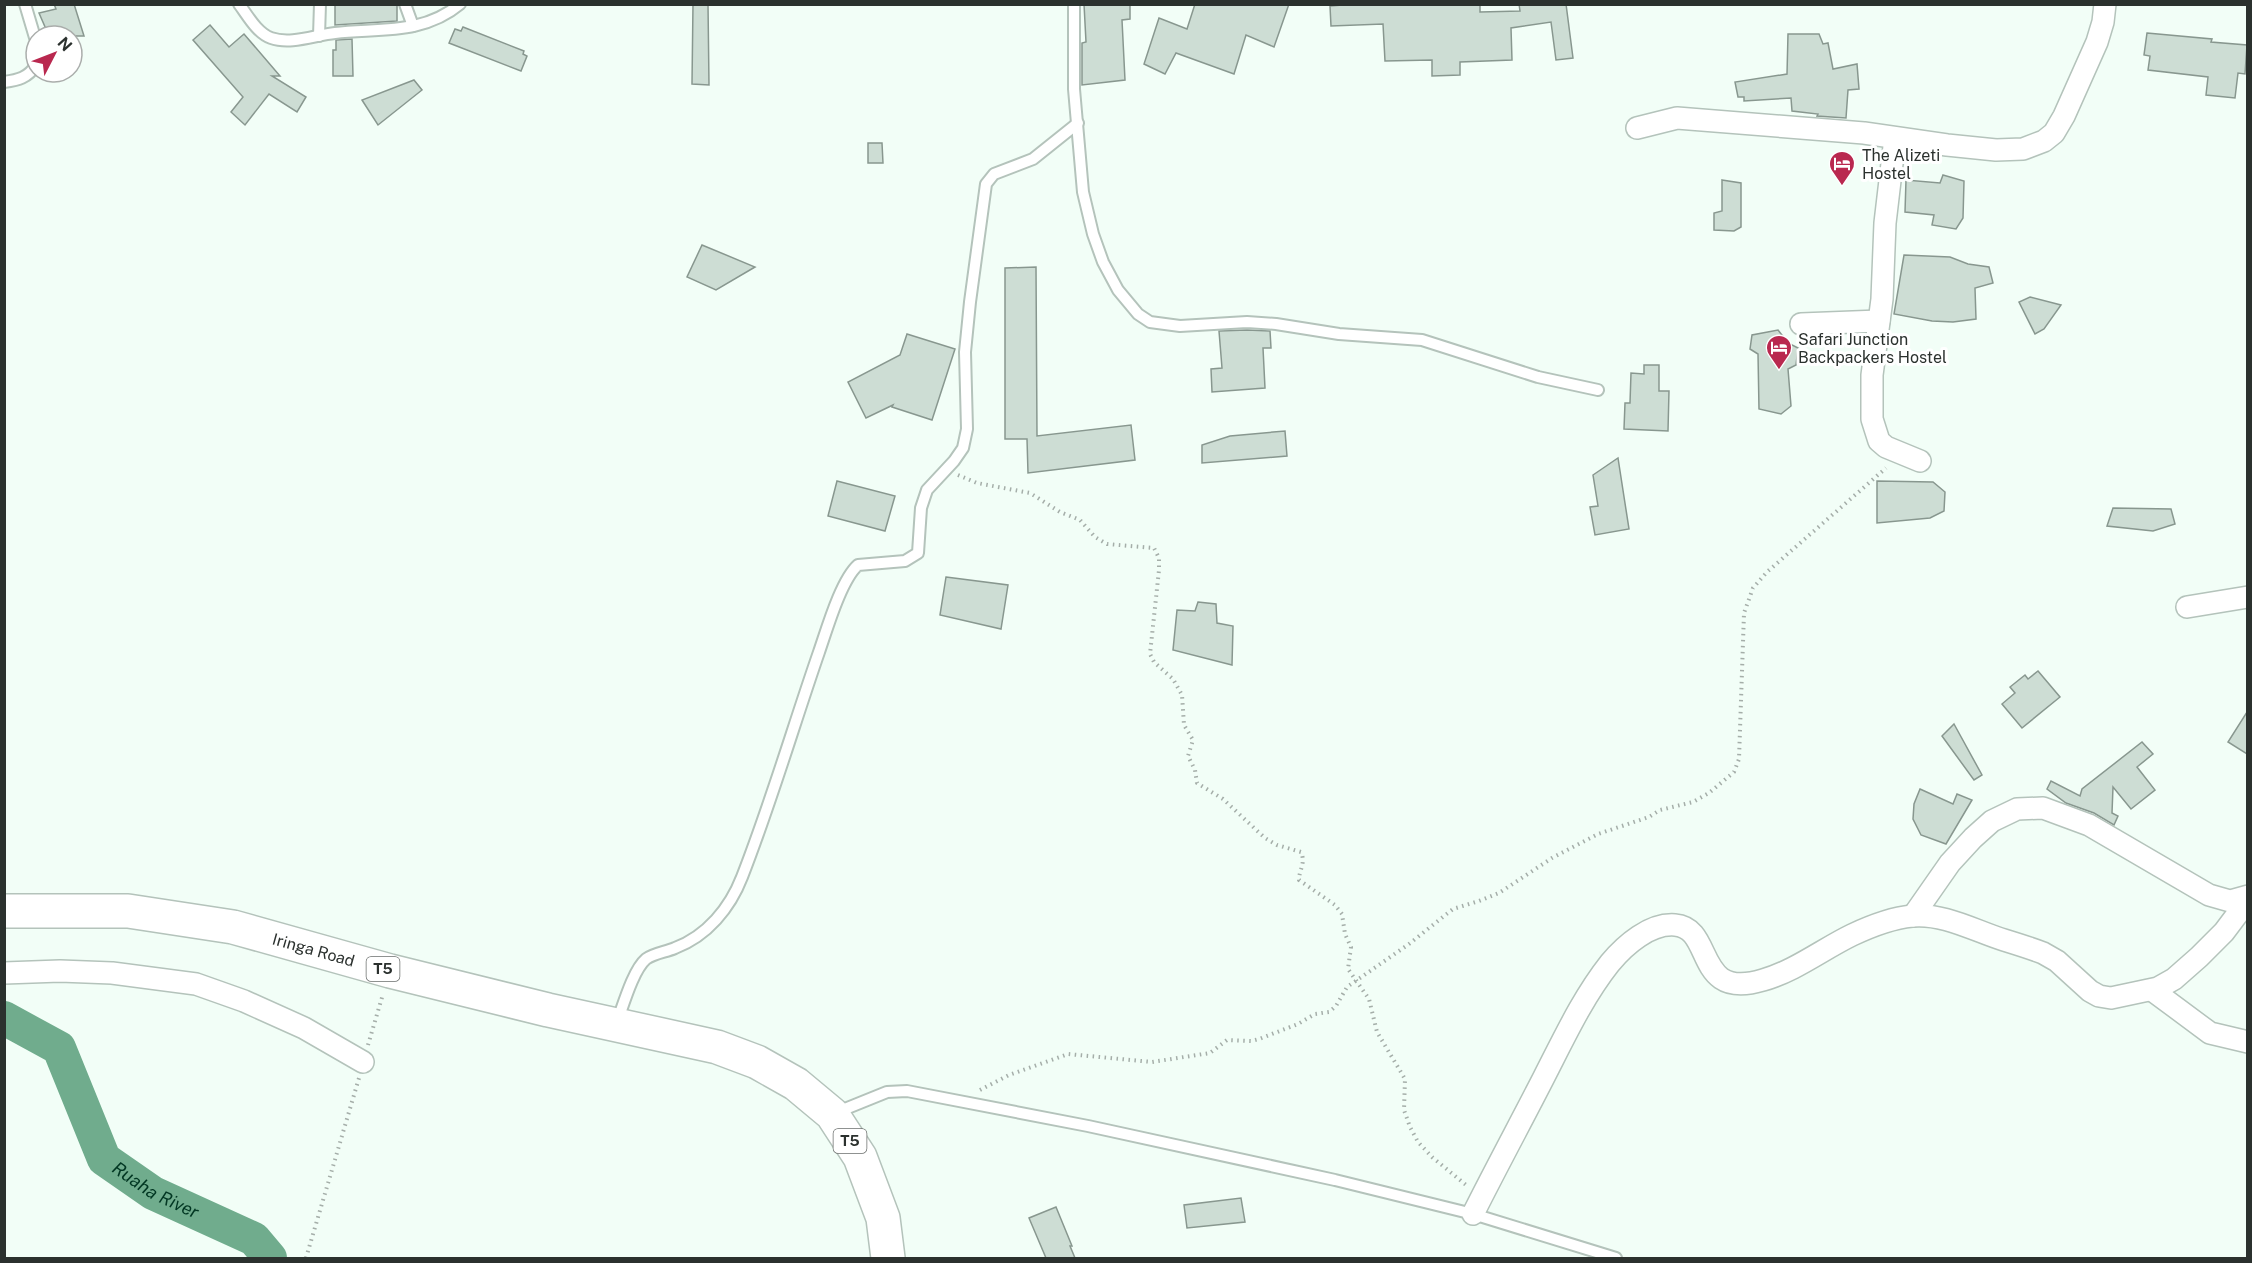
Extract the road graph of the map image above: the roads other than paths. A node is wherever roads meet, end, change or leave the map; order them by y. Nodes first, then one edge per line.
1 (25, 4) edge
2 (240, 4) edge
3 (320, 4) edge
4 (405, 4) edge
5 (460, 4) edge
6 (1074, 4) edge
7 (2105, 4) edge
8 (31, 24) edge
9 (413, 26) junction
10 (319, 36) junction
11 (24, 77) edge
12 (4, 82) edge
13 (1078, 123) junction
14 (1637, 129) dead end
15 (1895, 138) junction
16 (1879, 321) junction
17 (1801, 324) dead end
18 (1598, 390) dead end
19 (1911, 458) road end
20 (2247, 597) edge
21 (2187, 607) dead end
22 (2247, 898) edge
23 (4, 911) edge
24 (1913, 916) junction
25 (4, 973) edge
26 (2152, 990) junction
27 (616, 1024) junction
28 (2247, 1042) edge
29 (363, 1062) road end
30 (832, 1114) junction
31 (1477, 1206) junction
32 (888, 1258) edge
33 (1616, 1258) edge

1 - 8 lane
2 - 10 lane
3 - 10 lane
4 - 9 lane
5 - 9 lane
6 - 13 lane
7 - 15 street
9 - 10 lane
11 - 12 lane
13 - 18 lane
13 - 27 lane
14 - 15 street
15 - 16 street
16 - 17 street
16 - 19 street
20 - 21 street
22 - 24 street
22 - 26 street
23 - 27 highway, Iringa Road / T5
24 - 26 street
24 - 31 street
25 - 29 street
26 - 28 street
27 - 30 highway, Iringa Road / T5
30 - 31 lane
30 - 32 highway, T5
31 - 33 lane

